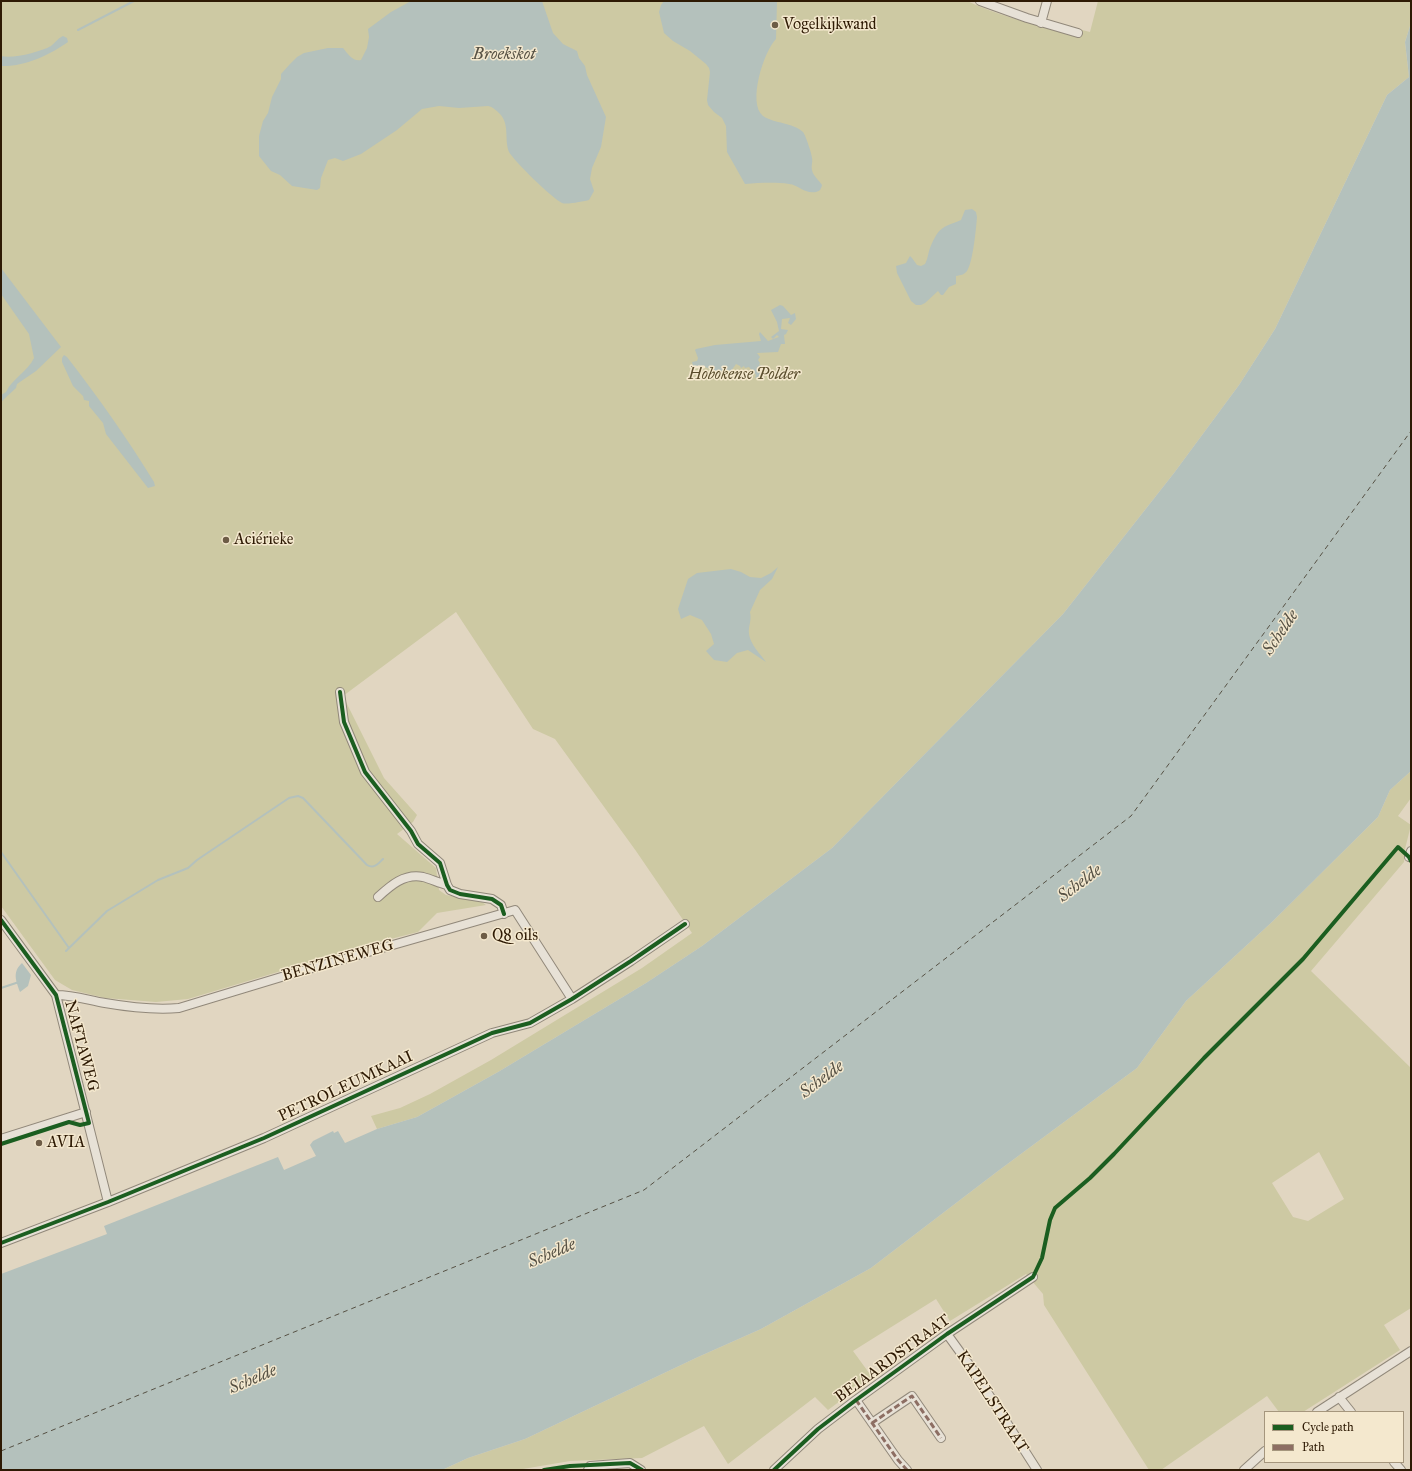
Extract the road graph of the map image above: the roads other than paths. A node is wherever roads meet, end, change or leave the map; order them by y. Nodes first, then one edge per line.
1 (980, 1) edge
2 (1047, 1) edge
3 (1041, 22) junction
4 (1078, 33) dead end
5 (340, 692) dead end
6 (447, 885) junction
7 (378, 897) dead end
8 (504, 914) junction
9 (1, 920) edge
10 (685, 924) dead end
11 (56, 995) junction
12 (572, 999) junction
13 (86, 1112) junction
14 (1, 1139) edge
15 (108, 1202) junction
16 (1, 1242) edge
17 (1032, 1277) dead end
18 (947, 1334) junction
19 (1411, 1351) edge
20 (1339, 1398) junction
21 (856, 1400) junction
22 (1318, 1411) edge
23 (1350, 1411) edge
24 (872, 1423) junction
25 (941, 1438) dead end
26 (1264, 1452) edge
27 (589, 1468) edge
28 (776, 1469) edge
29 (641, 1470) edge
30 (907, 1470) edge
31 (1037, 1470) edge
32 (1244, 1470) edge

1 - 3 street
2 - 3 street
3 - 4 street
5 - 6 street
6 - 7 street
6 - 8 street
8 - 11 street, BENZINEWEG
8 - 12 street, BENZINEWEG
9 - 11 street, NAFTAWEG
10 - 12 street, PETROLEUMKAAI
11 - 13 street, NAFTAWEG
12 - 15 street, PETROLEUMKAAI
13 - 14 street
13 - 15 street, NAFTAWEG
15 - 16 street, PETROLEUMKAAI
17 - 18 street, BEIAARDSTRAAT
18 - 21 street, BEIAARDSTRAAT
18 - 31 street, KAPELSTRAAT
19 - 20 street
20 - 22 street
20 - 23 street
21 - 24 street
21 - 28 street, BEIAARDSTRAAT
24 - 25 street
24 - 30 street
26 - 32 street
27 - 29 street

